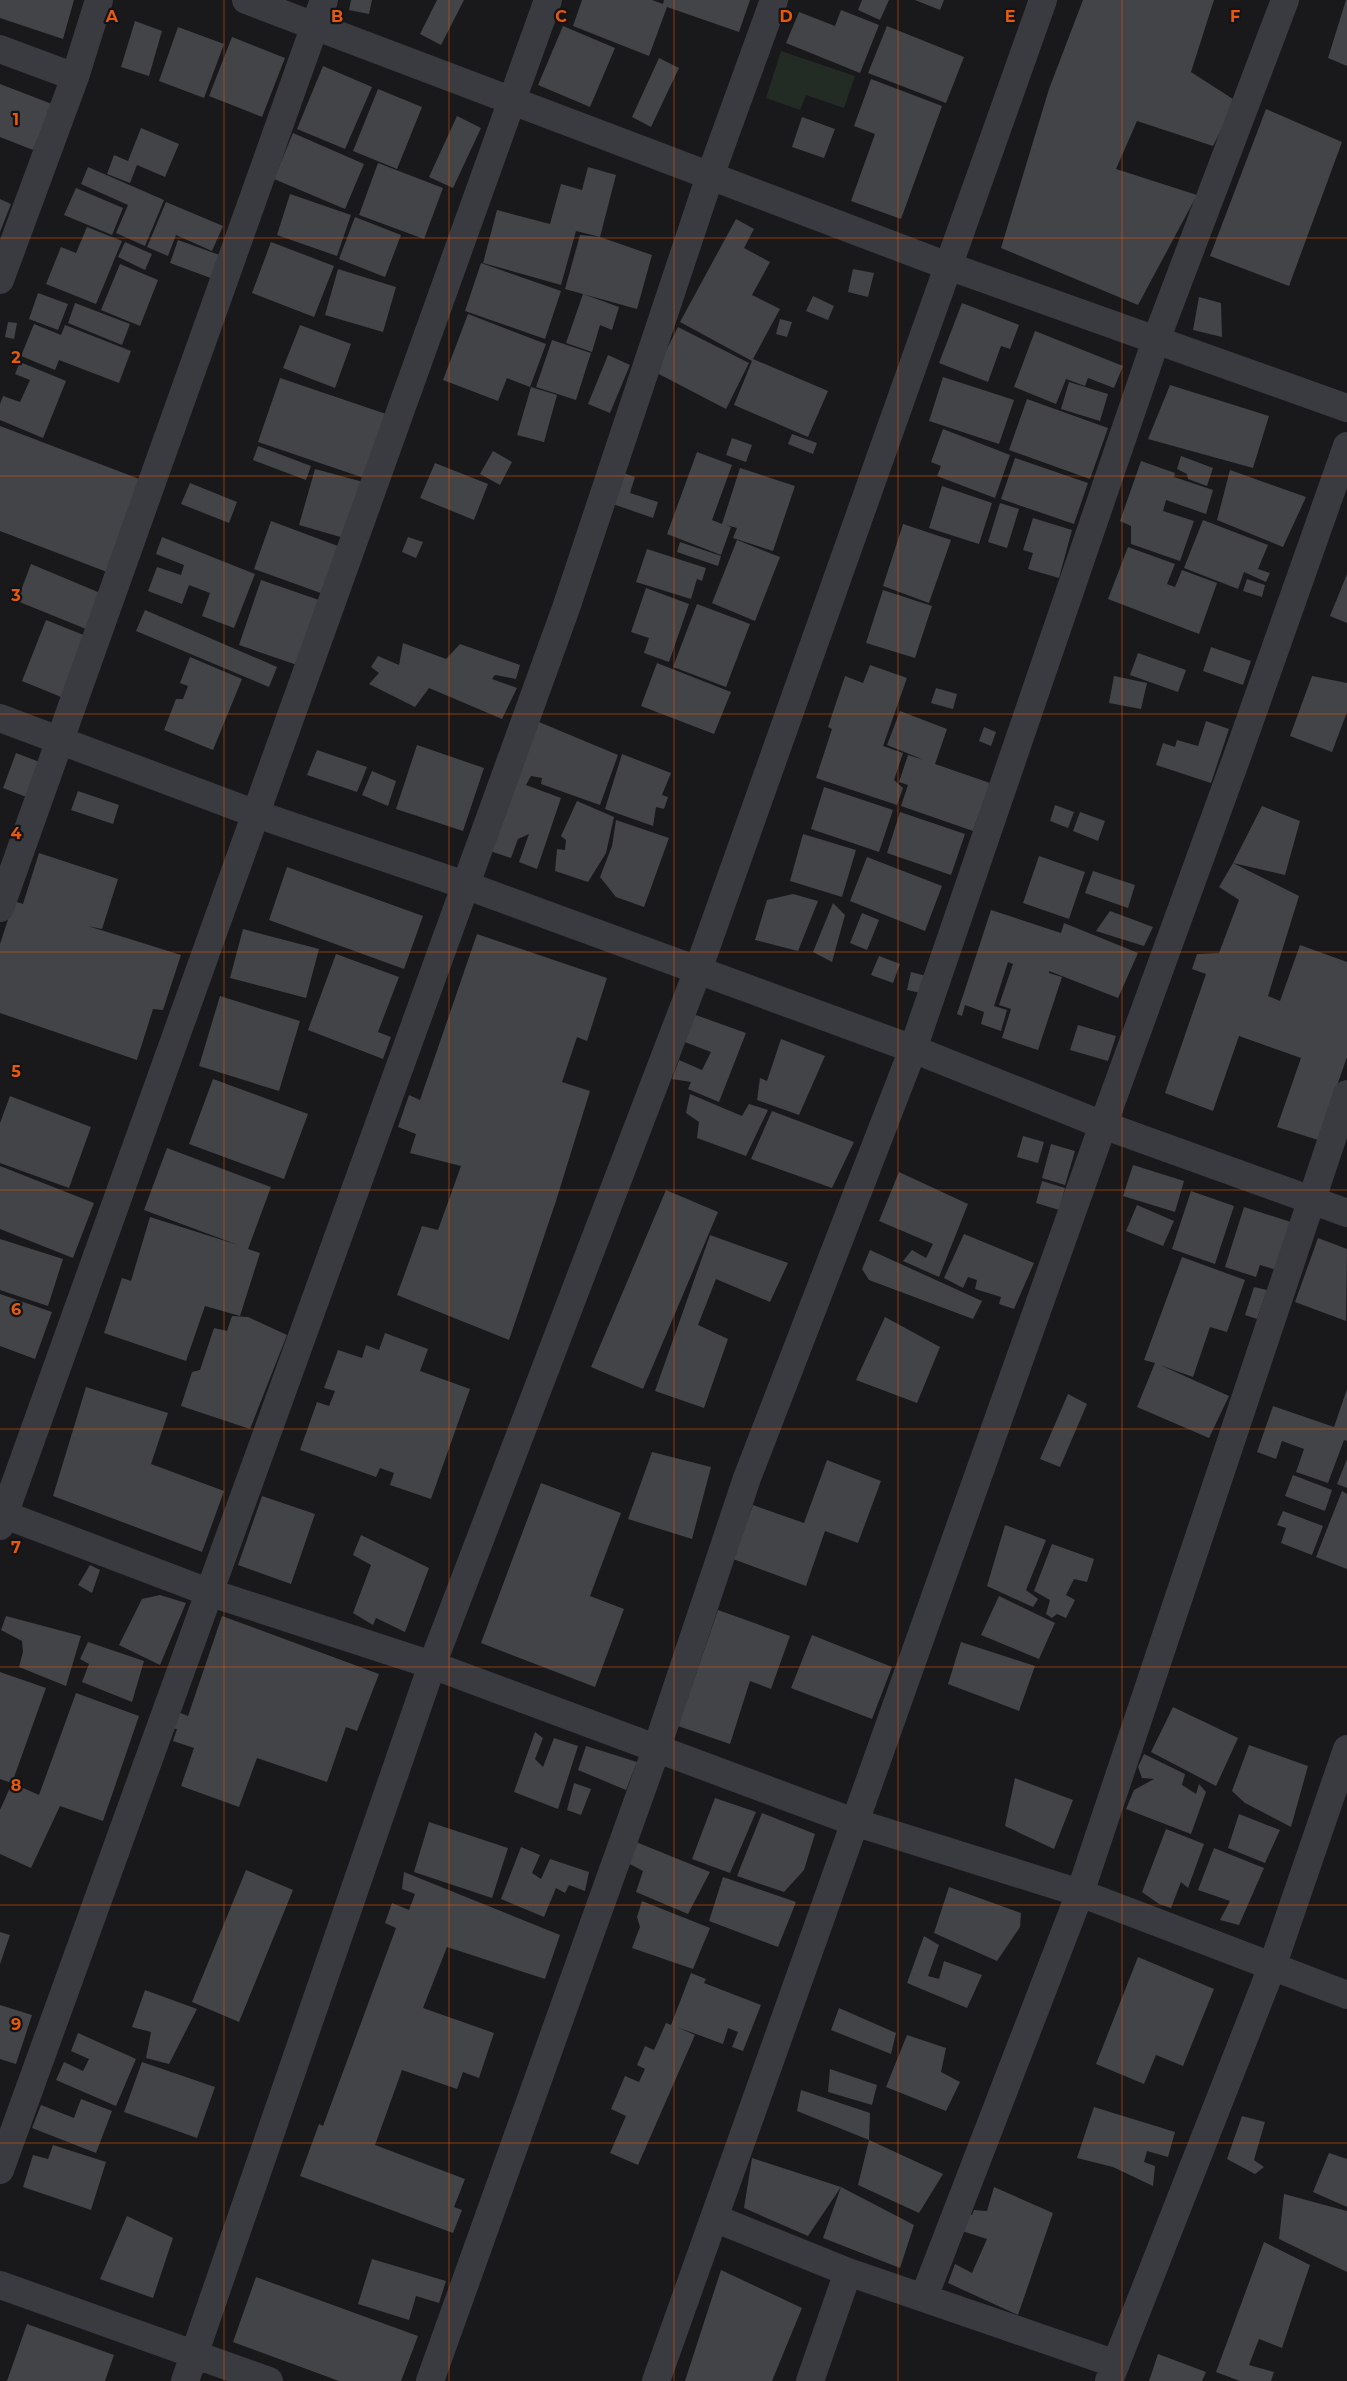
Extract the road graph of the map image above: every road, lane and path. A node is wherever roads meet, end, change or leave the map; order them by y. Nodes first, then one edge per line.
1 (99, 0) edge
2 (246, 0) edge
3 (324, 0) edge
4 (548, 0) edge
5 (774, 0) edge
6 (1043, 0) edge
7 (1285, 0) edge
8 (314, 26) junction
9 (0, 49) edge
10 (74, 77) junction
11 (512, 101) junction
12 (710, 176) junction
13 (948, 266) junction
14 (0, 280) edge
15 (1156, 340) junction
16 (1347, 408) edge
17 (1347, 446) edge
18 (0, 718) edge
19 (59, 741) junction
20 (256, 814) junction
21 (464, 885) junction
22 (0, 908) edge
23 (698, 970) junction
24 (913, 1049) junction
25 (1347, 1094) edge
26 (1103, 1124) junction
27 (1311, 1200) junction
28 (1347, 1213) edge
29 (1, 1518) edge
30 (208, 1592) junction
31 (432, 1665) junction
32 (1347, 1749) edge
33 (656, 1750) junction
34 (854, 1822) junction
35 (1080, 1893) junction
36 (1272, 1966) junction
37 (1347, 1995) edge
38 (0, 2170) edge
39 (714, 2218) junction
40 (848, 2272) junction
41 (0, 2286) edge
42 (924, 2297) junction
43 (195, 2355) junction
44 (1112, 2372) edge
45 (186, 2381) edge
46 (269, 2381) edge
47 (430, 2381) edge
48 (656, 2381) edge
49 (810, 2381) edge

1 - 10 street
2 - 8 street
3 - 8 street
4 - 11 street
5 - 12 street
6 - 13 street
7 - 15 street
8 - 11 street
8 - 19 street
9 - 10 street
10 - 14 street
11 - 12 street
11 - 20 street
12 - 13 street
12 - 21 street
13 - 15 street
13 - 23 street
15 - 16 street
15 - 24 street
17 - 26 street
18 - 19 street
19 - 20 street
19 - 22 street
20 - 21 street
20 - 29 street
21 - 23 street
21 - 30 street
23 - 24 street
23 - 31 street
24 - 26 street
24 - 33 street
25 - 27 street
26 - 27 street
26 - 34 street
27 - 28 street
27 - 35 street
29 - 30 street
30 - 31 street
30 - 38 street
31 - 33 street
31 - 43 street
32 - 36 street
33 - 34 street
33 - 47 street
34 - 35 street
34 - 39 street
35 - 36 street
35 - 42 street
36 - 37 street
36 - 44 street
39 - 40 street
39 - 48 street
40 - 42 street
40 - 49 street
41 - 43 street
42 - 44 street
43 - 45 street
43 - 46 street

